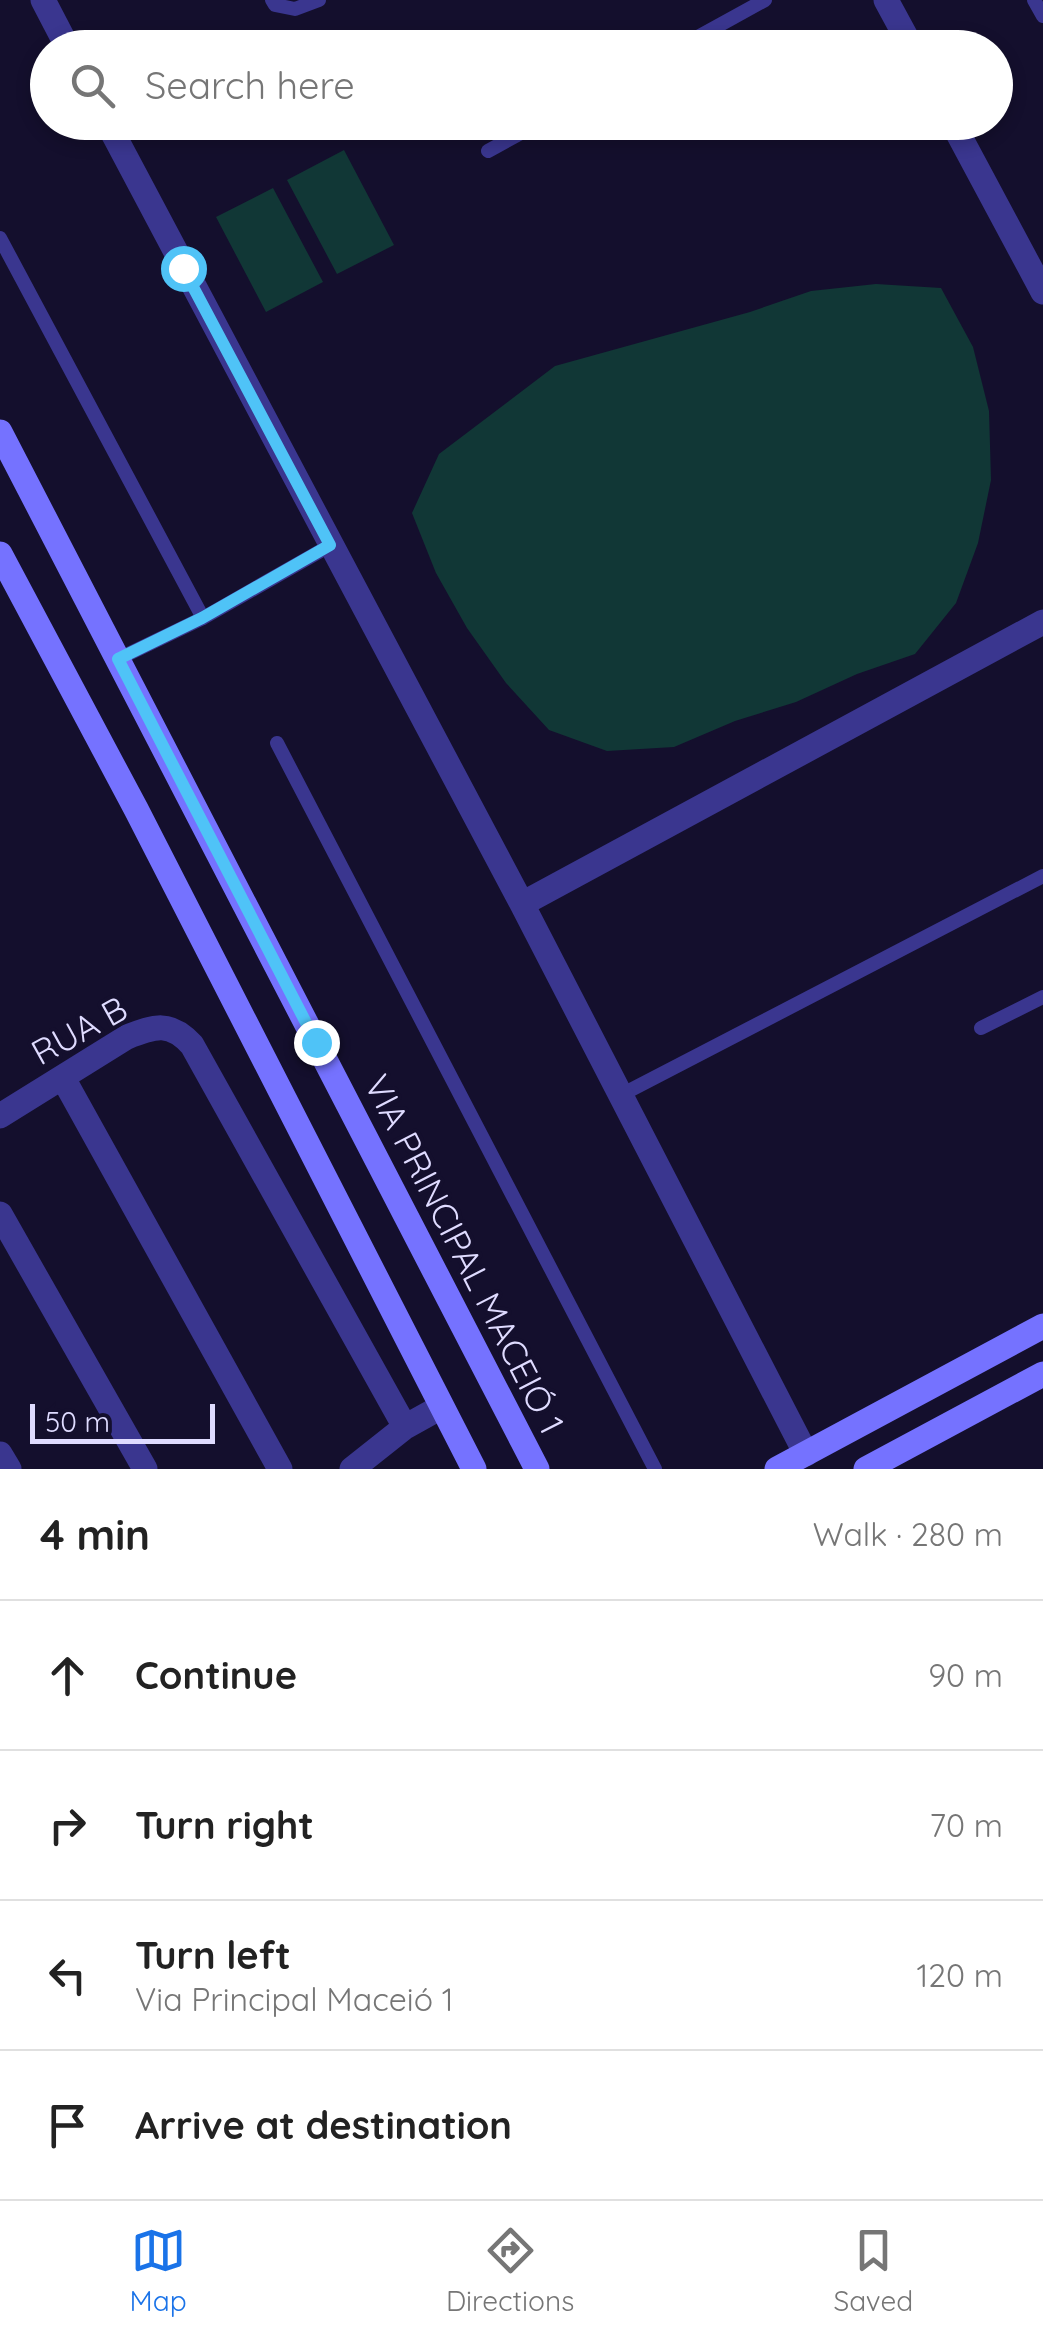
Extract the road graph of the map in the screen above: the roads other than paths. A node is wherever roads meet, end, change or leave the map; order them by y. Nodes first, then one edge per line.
1 (44, 0) edge
2 (272, 0) edge
3 (319, 0) edge
4 (765, 0) edge
5 (886, 0) edge
6 (1034, 0) edge
7 (1043, 16) edge
8 (59, 30) edge
9 (711, 30) edge
10 (902, 30) edge
11 (116, 140) edge
12 (508, 140) edge
13 (962, 140) edge
14 (488, 151) dead end
15 (0, 238) edge
16 (1043, 292) edge
17 (0, 432) edge
18 (330, 545) junction
19 (0, 554) edge
20 (202, 618) junction
21 (1043, 622) edge
22 (118, 659) junction
23 (277, 743) dead end
24 (1043, 876) edge
25 (522, 904) junction
26 (1043, 996) edge
27 (981, 1028) dead end
28 (63, 1078) junction
29 (621, 1095) junction
30 (0, 1116) edge
31 (0, 1214) edge
32 (1043, 1326) edge
33 (1043, 1374) edge
34 (441, 1407) junction
35 (405, 1427) junction
36 (0, 1454) edge
37 (806, 1454) junction
38 (9, 1469) edge
39 (145, 1469) edge
40 (280, 1469) edge
41 (352, 1469) edge
42 (474, 1469) edge
43 (537, 1469) edge
44 (655, 1469) edge
45 (777, 1469) edge
46 (866, 1469) edge

1 - 8 street
2 - 3 lane
4 - 9 lane
5 - 10 street
6 - 7 lane
11 - 18 street
12 - 14 lane
13 - 16 street
15 - 20 lane
17 - 22 street, VIA PRINCIPAL MACEIÓ 1
18 - 20 lane
18 - 25 street
19 - 34 street
20 - 22 lane
21 - 25 street
22 - 43 street, VIA PRINCIPAL MACEIÓ 1
23 - 44 lane
24 - 29 lane
25 - 29 street
26 - 27 lane
28 - 30 street, RUA B
28 - 35 street, RUA B
28 - 40 street
29 - 37 street
31 - 39 street
32 - 37 street
33 - 46 street
34 - 35 street
34 - 42 street
35 - 41 street
36 - 38 street
37 - 45 street

